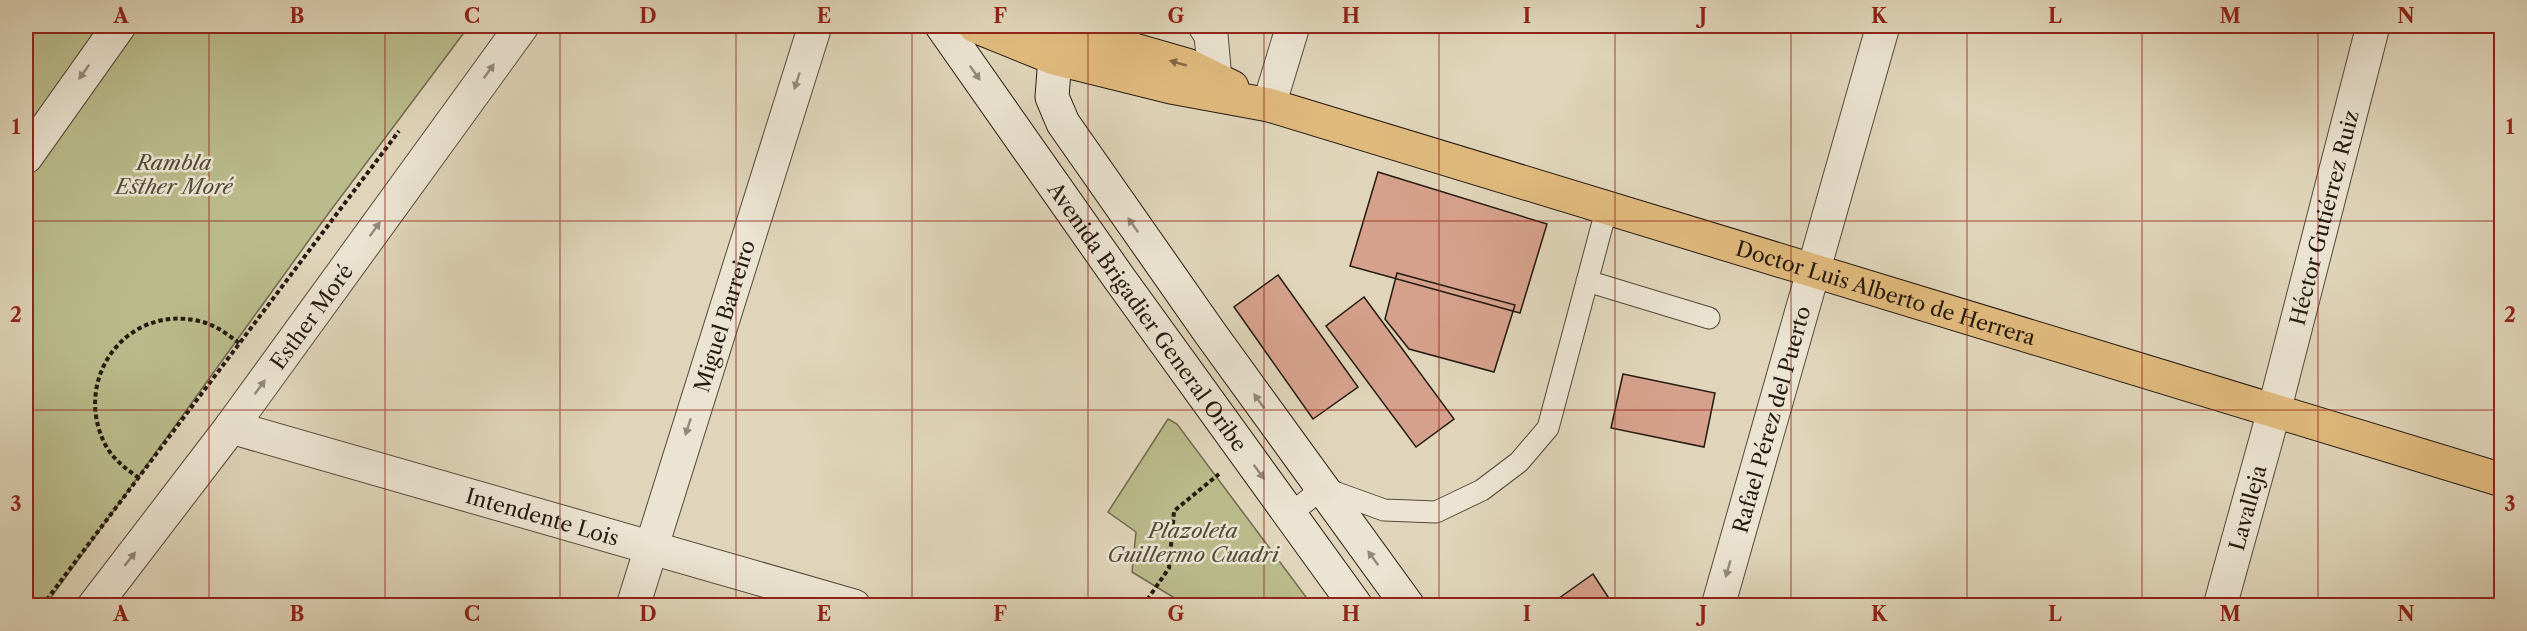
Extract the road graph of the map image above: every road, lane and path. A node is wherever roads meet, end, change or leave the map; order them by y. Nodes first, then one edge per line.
1 (119, 26) edge
2 (522, 26) edge
3 (815, 26) edge
4 (942, 26) edge
5 (975, 26) edge
6 (1205, 26) edge
7 (1293, 26) edge
8 (1883, 26) edge
9 (2373, 26) edge
10 (1054, 37) edge
11 (1215, 79) junction
12 (1269, 105) junction
13 (402, 128) dead end
14 (26, 157) edge
15 (1607, 207) junction
16 (1154, 254) junction
17 (1813, 270) junction
18 (1119, 278) junction
19 (1587, 281) junction
20 (1709, 318) dead end
21 (239, 342) junction
22 (2274, 411) junction
23 (231, 427) junction
24 (1245, 453) junction
25 (139, 478) junction
26 (2502, 480) edge
27 (1323, 489) junction
28 (1290, 514) junction
29 (650, 547) junction
30 (42, 606) edge
31 (94, 606) edge
32 (633, 606) edge
33 (854, 606) edge
34 (1143, 606) edge
35 (1356, 606) edge
36 (1408, 606) edge
37 (1718, 606) edge
38 (2220, 606) edge

1 -> 14 street
23 -> 2 street, Esther Moré
3 -> 29 street, Miguel Barreiro
4 -> 18 street, Avenida Brigadier General Oribe
5 - 10 highway, Doctor Luis Alberto de Herrera
6 - 11 street
7 - 12 street
8 - 17 street, Rafael Pérez del Puerto
9 - 22 street, Héctor Gutiérrez Ruiz
11 -> 10 highway, Doctor Luis Alberto de Herrera
10 - 12 highway, Doctor Luis Alberto de Herrera
16 -> 10 street, Avenida Brigadier General Oribe
11 - 12 highway, Doctor Luis Alberto de Herrera
12 - 15 highway, Doctor Luis Alberto de Herrera
13 - 21 path
15 - 17 highway, Doctor Luis Alberto de Herrera
15 - 19 lane
16 - 18 street
27 -> 16 street, Avenida Brigadier General Oribe
17 - 22 highway, Doctor Luis Alberto de Herrera
17 -> 37 street, Rafael Pérez del Puerto
18 - 24 street, Avenida Brigadier General Oribe
19 - 20 lane
19 - 27 lane
21 - 25 path
21 - 25 path
22 - 26 highway, Doctor Luis Alberto de Herrera
22 - 38 street, Lavalleja
23 - 29 street, Intendente Lois
31 -> 23 street, Esther Moré
24 -> 28 street, Avenida Brigadier General Oribe
24 - 34 path
25 - 30 path
27 - 28 lane
36 -> 27 street, Avenida Brigadier General Oribe
28 - 35 street, Avenida Brigadier General Oribe
29 - 32 street, Miguel Barreiro
29 - 33 street, Intendente Lois

